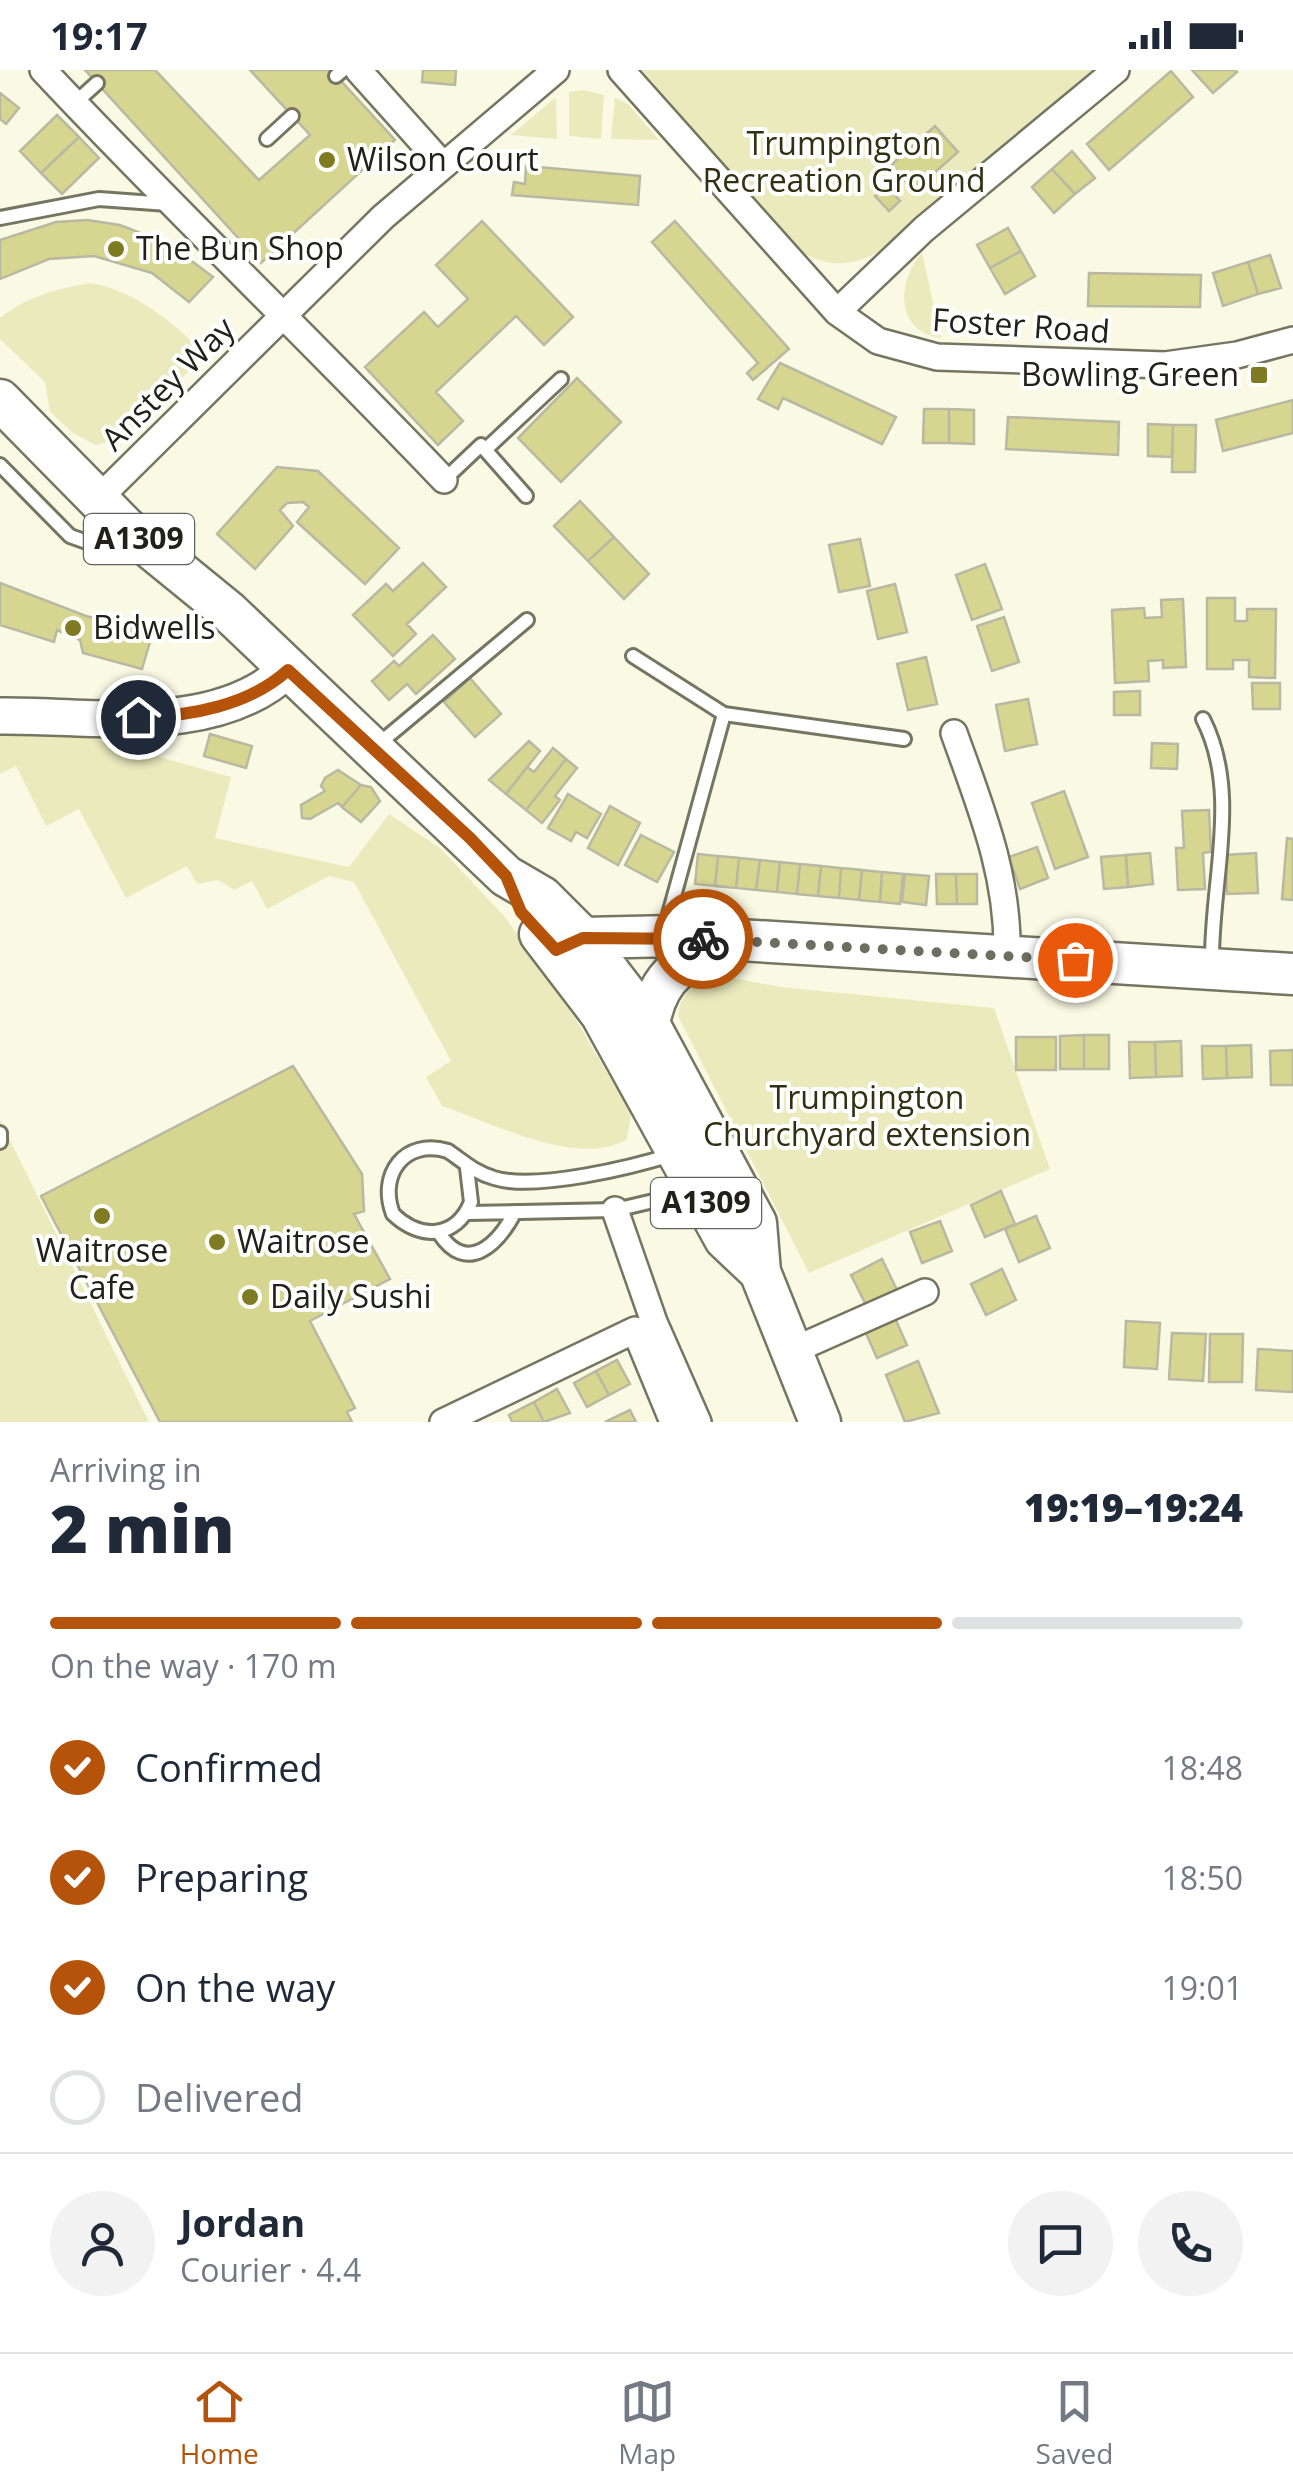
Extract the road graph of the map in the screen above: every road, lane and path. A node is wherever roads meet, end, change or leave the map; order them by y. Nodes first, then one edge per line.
1 (43, 70) edge
2 (556, 70) edge
3 (622, 70) edge
4 (1116, 70) edge
5 (346, 72) edge
6 (98, 84) dead end
7 (74, 104) junction
8 (292, 116) dead end
9 (266, 139) dead end
10 (442, 165) junction
11 (168, 204) junction
12 (0, 218) edge
13 (284, 312) junction
14 (837, 312) junction
15 (1293, 340) edge
16 (562, 379) dead end
17 (0, 400) edge
18 (485, 450) junction
19 (0, 465) edge
20 (444, 480) joint
21 (526, 496) dead end
22 (98, 500) junction
23 (126, 528) junction
24 (527, 620) dead end
25 (633, 656) dead end
26 (288, 670) junction
27 (724, 714) junction
28 (0, 716) edge
29 (1203, 719) dead end
30 (954, 732) dead end
31 (904, 739) dead end
32 (375, 748) junction
33 (664, 936) junction
34 (569, 944) junction
35 (743, 944) junction
36 (1007, 955) junction
37 (1212, 969) junction
38 (1293, 974) edge
39 (649, 1024) junction
40 (0, 1133) edge
41 (0, 1142) edge
42 (695, 1148) junction
43 (467, 1168) junction
44 (716, 1186) junction
45 (615, 1210) junction
46 (515, 1212) junction
47 (467, 1213) junction
48 (439, 1232) junction
49 (925, 1292) dead end
50 (794, 1350) junction
51 (443, 1422) edge
52 (673, 1422) edge
53 (698, 1422) edge
54 (820, 1422) edge

1 - 7 street, Anstey Way
2 - 10 street, Anstey Way
3 - 14 street, Foster Road
4 - 14 street
5 - 10 street
6 - 7 lane
7 - 11 street, Anstey Way
8 - 9 lane
10 - 13 street, Anstey Way
11 - 12 lane
11 - 13 street, Anstey Way
13 - 20 street
13 - 22 street, Anstey Way
14 - 15 street, Foster Road
16 - 18 lane
17 - 22 main road, A1309
18 - 20 lane
18 - 21 lane
19 - 23 lane
22 - 23 main road, A1309
23 - 26 main road, A1309
24 - 32 lane
25 - 27 lane
26 - 28 street
26 - 32 main road, A1309
27 - 31 lane
27 - 33 lane
29 - 37 lane
30 - 36 street
32 - 34 main road, A1309
33 - 34 main road
33 - 35 main road
34 - 39 main road
34 - 42 main road, A1309
35 - 36 main road
35 - 39 main road
36 - 37 main road
37 - 38 main road
39 - 42 main road
40 - 41 lane
42 - 43 lane
42 - 44 main road
43 - 47 lane
43 - 48 lane
44 - 45 lane
44 - 50 main road, A1309
45 - 46 lane
45 - 53 street
46 - 47 lane
46 - 48 lane
47 - 48 lane
49 - 50 street
50 - 54 main road, A1309
51 - 52 street

